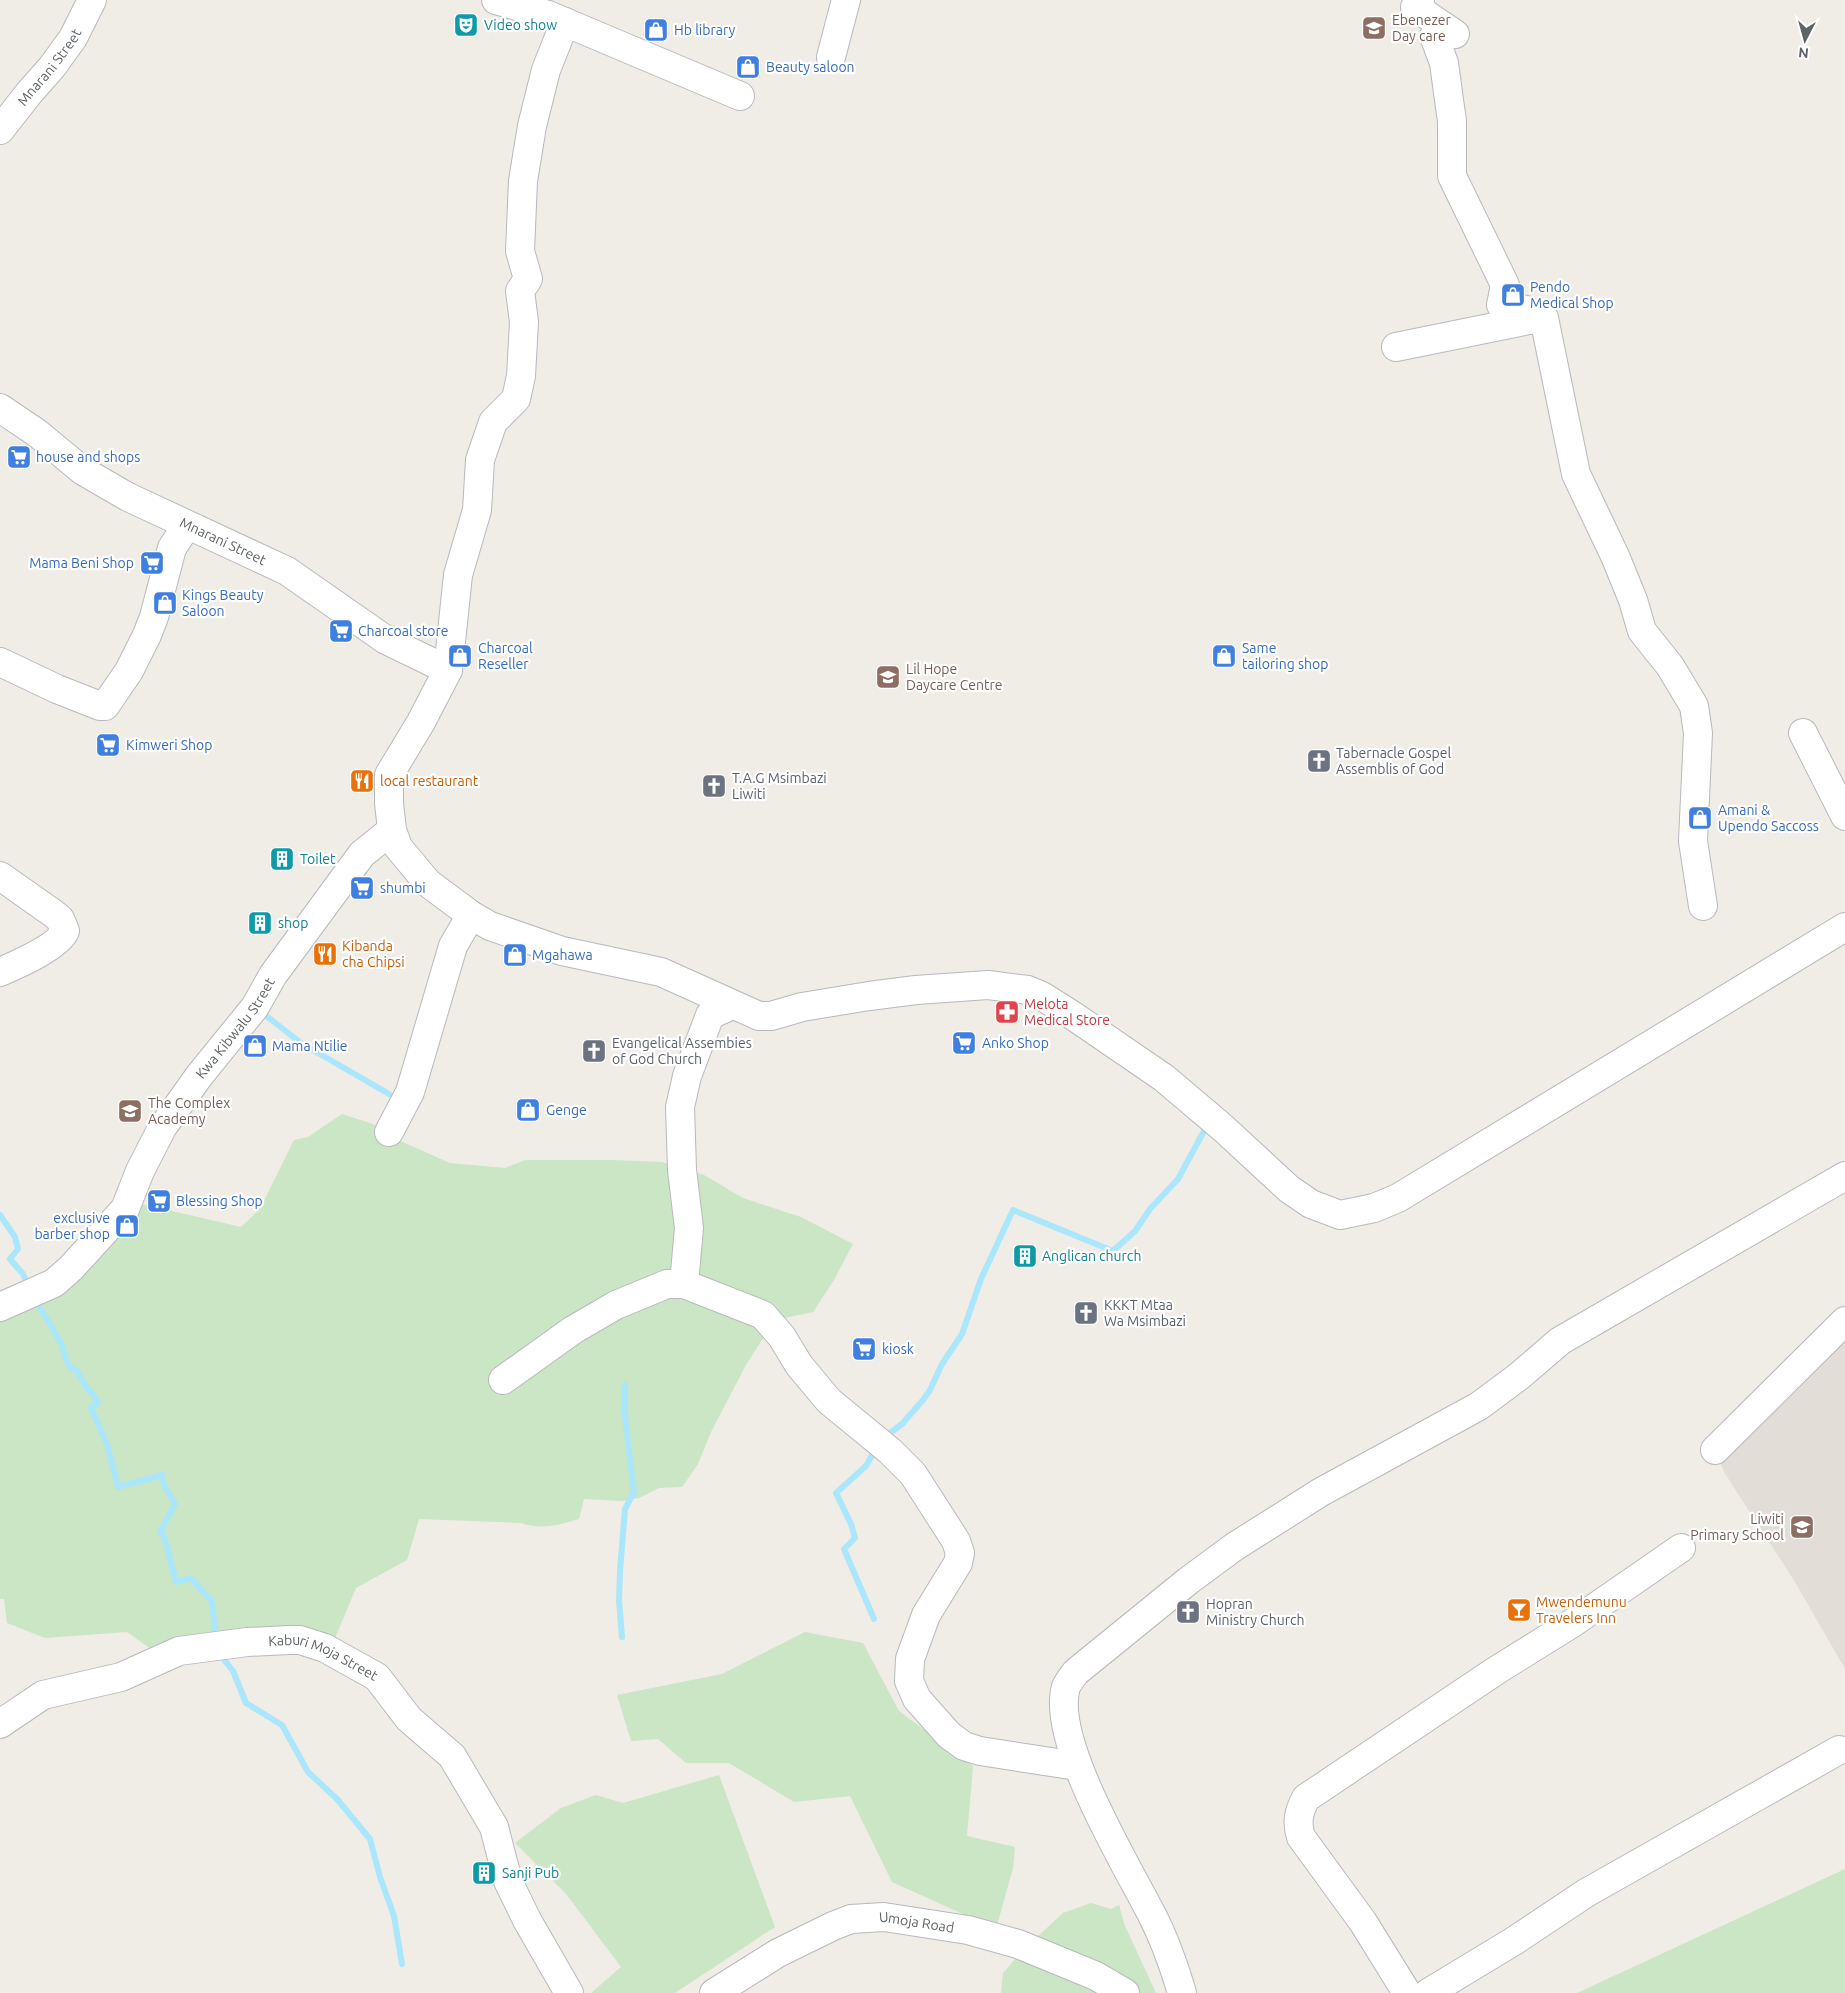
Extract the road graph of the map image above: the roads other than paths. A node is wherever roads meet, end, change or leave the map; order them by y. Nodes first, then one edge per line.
1 (92, 0) edge
2 (496, 0) edge
3 (846, 0) edge
4 (1420, 0) edge
5 (565, 22) junction
6 (831, 57) dead end
7 (740, 96) dead end
8 (0, 130) edge
9 (1529, 320) junction
10 (1396, 347) dead end
11 (0, 408) edge
12 (187, 525) junction
13 (0, 662) edge
14 (448, 670) junction
15 (1803, 733) dead end
16 (1845, 816) edge
17 (392, 830) junction
18 (0, 876) edge
19 (1704, 906) dead end
20 (472, 915) junction
21 (1845, 927) edge
22 (0, 972) edge
23 (732, 1005) junction
24 (389, 1132) dead end
25 (1845, 1176) edge
26 (684, 1284) junction
27 (0, 1307) edge
28 (1845, 1321) edge
29 (503, 1380) dead end
30 (1715, 1450) dead end
31 (1681, 1548) dead end
32 (0, 1724) edge
33 (1840, 1750) dead end
34 (1077, 1766) junction
35 (569, 1993) edge
36 (714, 1993) edge
37 (1125, 1993) edge
38 (1182, 1993) edge
39 (1407, 1993) edge
40 (1428, 1993) edge

1 - 8 street, Mnarani Street
2 - 5 street
3 - 6 street
4 - 9 street
5 - 7 street
5 - 14 street
9 - 10 street
9 - 19 street
11 - 12 street, Mnarani Street
12 - 13 street
12 - 14 street, Mnarani Street
14 - 17 street
15 - 16 street
17 - 20 street
17 - 27 street, Kwa Kibwalu Street
18 - 22 street
20 - 23 street
20 - 24 street
21 - 23 street
23 - 26 street
25 - 34 street
26 - 29 street
26 - 34 street
28 - 30 street
31 - 39 street
32 - 35 street, Kaburi Moja Street
33 - 40 street
34 - 38 street
36 - 37 street, Umoja Road

